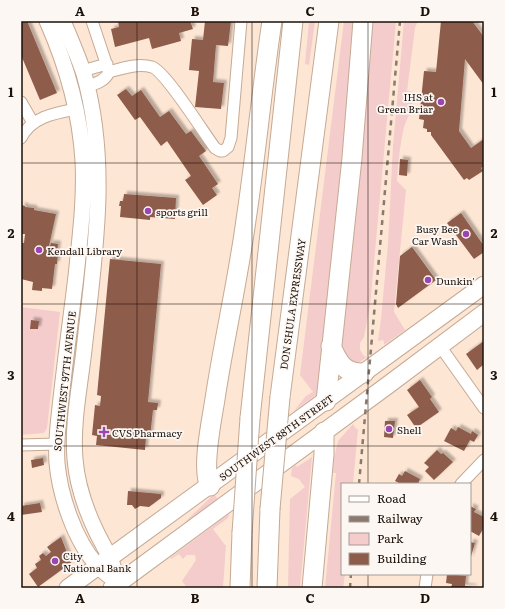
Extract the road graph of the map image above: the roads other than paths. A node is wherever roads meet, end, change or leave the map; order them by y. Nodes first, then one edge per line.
1 (47, 21) edge
2 (63, 21) edge
3 (92, 21) edge
4 (241, 21) edge
5 (272, 21) edge
6 (293, 21) edge
7 (329, 21) edge
8 (363, 21) edge
9 (108, 68) junction
10 (82, 71) junction
11 (87, 86) junction
12 (21, 102) edge
13 (91, 106) junction
14 (76, 109) junction
15 (33, 123) junction
16 (21, 138) edge
17 (81, 229) junction
18 (96, 231) junction
19 (484, 285) edge
20 (469, 297) junction
21 (484, 313) edge
22 (466, 326) junction
23 (331, 346) junction
24 (440, 346) junction
25 (364, 373) junction
26 (326, 401) junction
27 (484, 408) edge
28 (324, 432) junction
29 (75, 442) junction
30 (57, 444) junction
31 (21, 445) edge
32 (484, 460) edge
33 (462, 483) edge
34 (210, 486) junction
35 (237, 496) junction
36 (104, 562) junction
37 (427, 575) edge
38 (115, 586) edge
39 (68, 588) edge
40 (240, 588) edge
41 (267, 588) edge
42 (312, 588) edge
43 (425, 588) edge

1 - 14 street, SOUTHWEST 97TH AVENUE
2 - 10 street, SOUTHWEST 97TH AVENUE
3 - 9 street
4 - 9 street
5 - 34 highway
6 - 40 highway, bridge
7 - 41 highway, DON SHULA EXPRESSWAY, bridge
8 - 23 highway
9 - 10 street
9 - 11 street
10 - 11 street, SOUTHWEST 97TH AVENUE
11 - 13 street, SOUTHWEST 97TH AVENUE
12 - 15 street
13 - 14 street
13 - 18 street, SOUTHWEST 97TH AVENUE
14 - 15 street
14 - 17 street, SOUTHWEST 97TH AVENUE
15 - 16 street
17 - 18 street
17 - 30 street, SOUTHWEST 97TH AVENUE
18 - 29 street, SOUTHWEST 97TH AVENUE
19 - 20 main road, SOUTHWEST 88TH STREET
20 - 22 main road
20 - 25 main road, SOUTHWEST 88TH STREET
21 - 22 main road
22 - 24 main road
23 - 25 highway
23 - 26 highway
24 - 27 street
24 - 28 main road
25 - 26 main road, SOUTHWEST 88TH STREET
26 - 28 main road
26 - 34 main road, SOUTHWEST 88TH STREET
28 - 35 main road
28 - 42 highway
29 - 30 street
29 - 36 street, SOUTHWEST 97TH AVENUE
30 - 31 street
30 - 36 street, SOUTHWEST 97TH AVENUE
32 - 33 street
34 - 35 main road
34 - 36 main road, SOUTHWEST 88TH STREET
35 - 38 main road
36 - 38 street, SOUTHWEST 97TH AVENUE
36 - 39 main road, SOUTHWEST 88TH STREET
37 - 43 street

